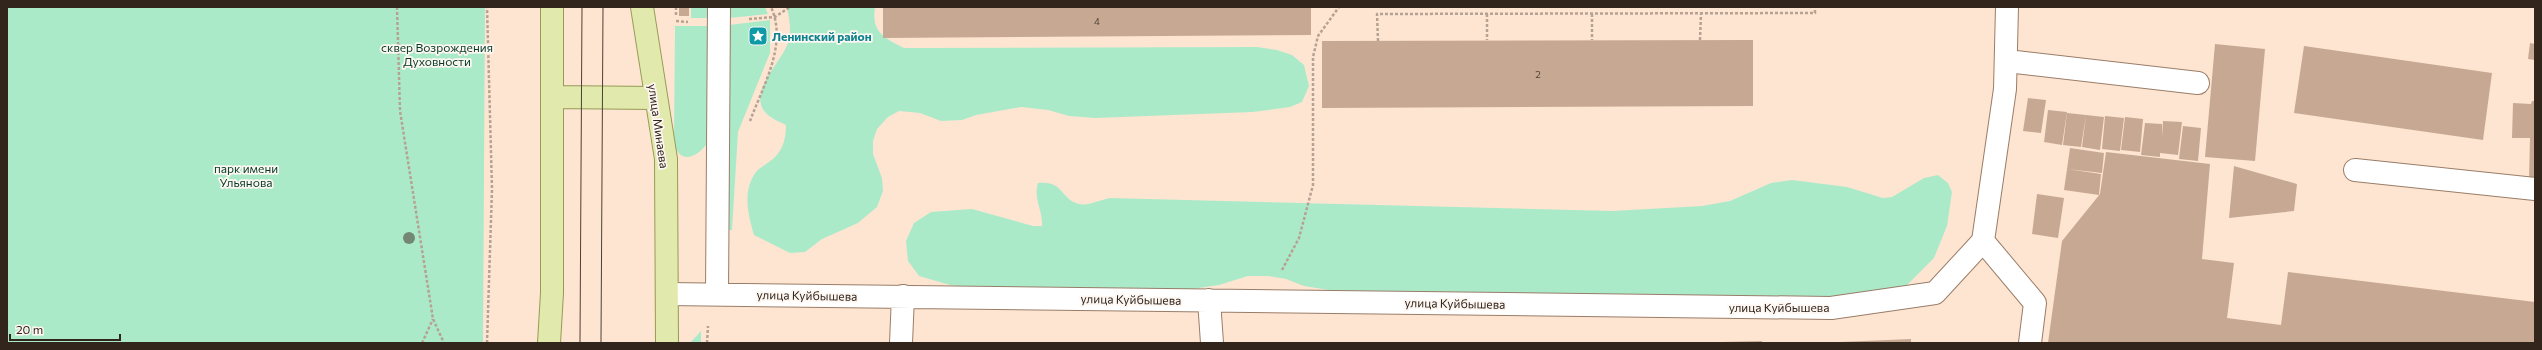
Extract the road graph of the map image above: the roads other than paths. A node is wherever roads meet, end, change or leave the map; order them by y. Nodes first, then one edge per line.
1 (552, 7) edge
2 (642, 7) edge
3 (719, 7) edge
4 (2007, 7) edge
5 (2007, 61) junction
6 (2198, 84) dead end
7 (552, 97) junction
8 (656, 98) junction
9 (2355, 170) dead end
10 (2535, 189) edge
11 (1983, 241) junction
12 (667, 294) junction
13 (717, 294) junction
14 (903, 296) junction
15 (1209, 300) junction
16 (549, 343) edge
17 (667, 343) edge
18 (901, 343) edge
19 (1212, 343) edge
20 (2030, 343) edge

1 - 7 main road
2 - 8 main road, улица Минаева
3 - 13 street
4 - 5 street
5 - 6 street
5 - 11 street
7 - 8 main road
7 - 16 main road
8 - 12 main road, улица Минаева
9 - 10 street
11 - 15 street, улица Куйбышева
11 - 20 street
12 - 13 street, улица Куйбышева
12 - 17 main road, улица Минаева
13 - 14 street, улица Куйбышева
14 - 15 street, улица Куйбышева
14 - 18 street
15 - 19 street

